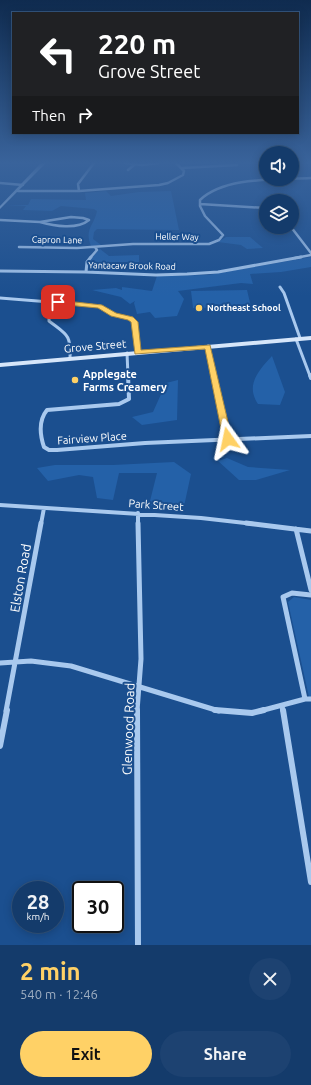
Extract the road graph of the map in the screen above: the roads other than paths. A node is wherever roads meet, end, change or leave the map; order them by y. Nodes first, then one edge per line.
1 (201, 207) edge
2 (0, 220) edge
3 (40, 222) junction
4 (296, 234) edge
5 (19, 247) dead end
6 (96, 247) junction
7 (311, 254) edge
8 (0, 271) edge
9 (86, 272) junction
10 (280, 288) dead end
11 (0, 298) edge
12 (58, 302) junction
13 (311, 338) edge
14 (298, 339) junction
15 (208, 346) junction
16 (137, 352) junction
17 (127, 353) junction
18 (70, 358) junction
19 (0, 365) edge
20 (311, 378) edge
21 (311, 436) edge
22 (228, 439) junction
23 (0, 506) edge
24 (44, 508) junction
25 (138, 513) junction
26 (296, 529) junction
27 (311, 531) edge
28 (311, 590) edge
29 (311, 595) edge
30 (16, 662) junction
31 (0, 663) edge
32 (140, 688) junction
33 (308, 699) edge
34 (282, 706) junction
35 (0, 746) edge
36 (311, 882) edge
37 (138, 945) edge

1 - 6 street, Heller Way
2 - 3 street
3 - 3 street
4 - 7 street
5 - 6 street, Capron Lane
6 - 9 street
7 - 9 street, Yantacaw Brook Road
8 - 9 street, Yantacaw Brook Road
10 - 14 street
11 - 12 street
12 - 16 street
12 - 18 street
13 - 14 main road, Grove Street
14 - 15 main road, Grove Street
14 - 20 street
15 - 16 main road, Grove Street
15 - 22 street
16 - 17 main road, Grove Street
17 - 18 main road, Grove Street
17 - 22 street, Fairview Place
18 - 19 main road, Grove Street
21 - 22 street, Fairview Place
23 - 24 street, Park Street
24 - 25 street, Park Street
24 - 30 street, Elston Road
25 - 26 street, Park Street
25 - 32 street, Glenwood Road
26 - 27 street, Park Street
26 - 28 street
29 - 33 street
30 - 31 street
30 - 32 street
30 - 35 street, Elston Road
32 - 34 street
32 - 37 street, Glenwood Road
33 - 34 street
34 - 36 street

